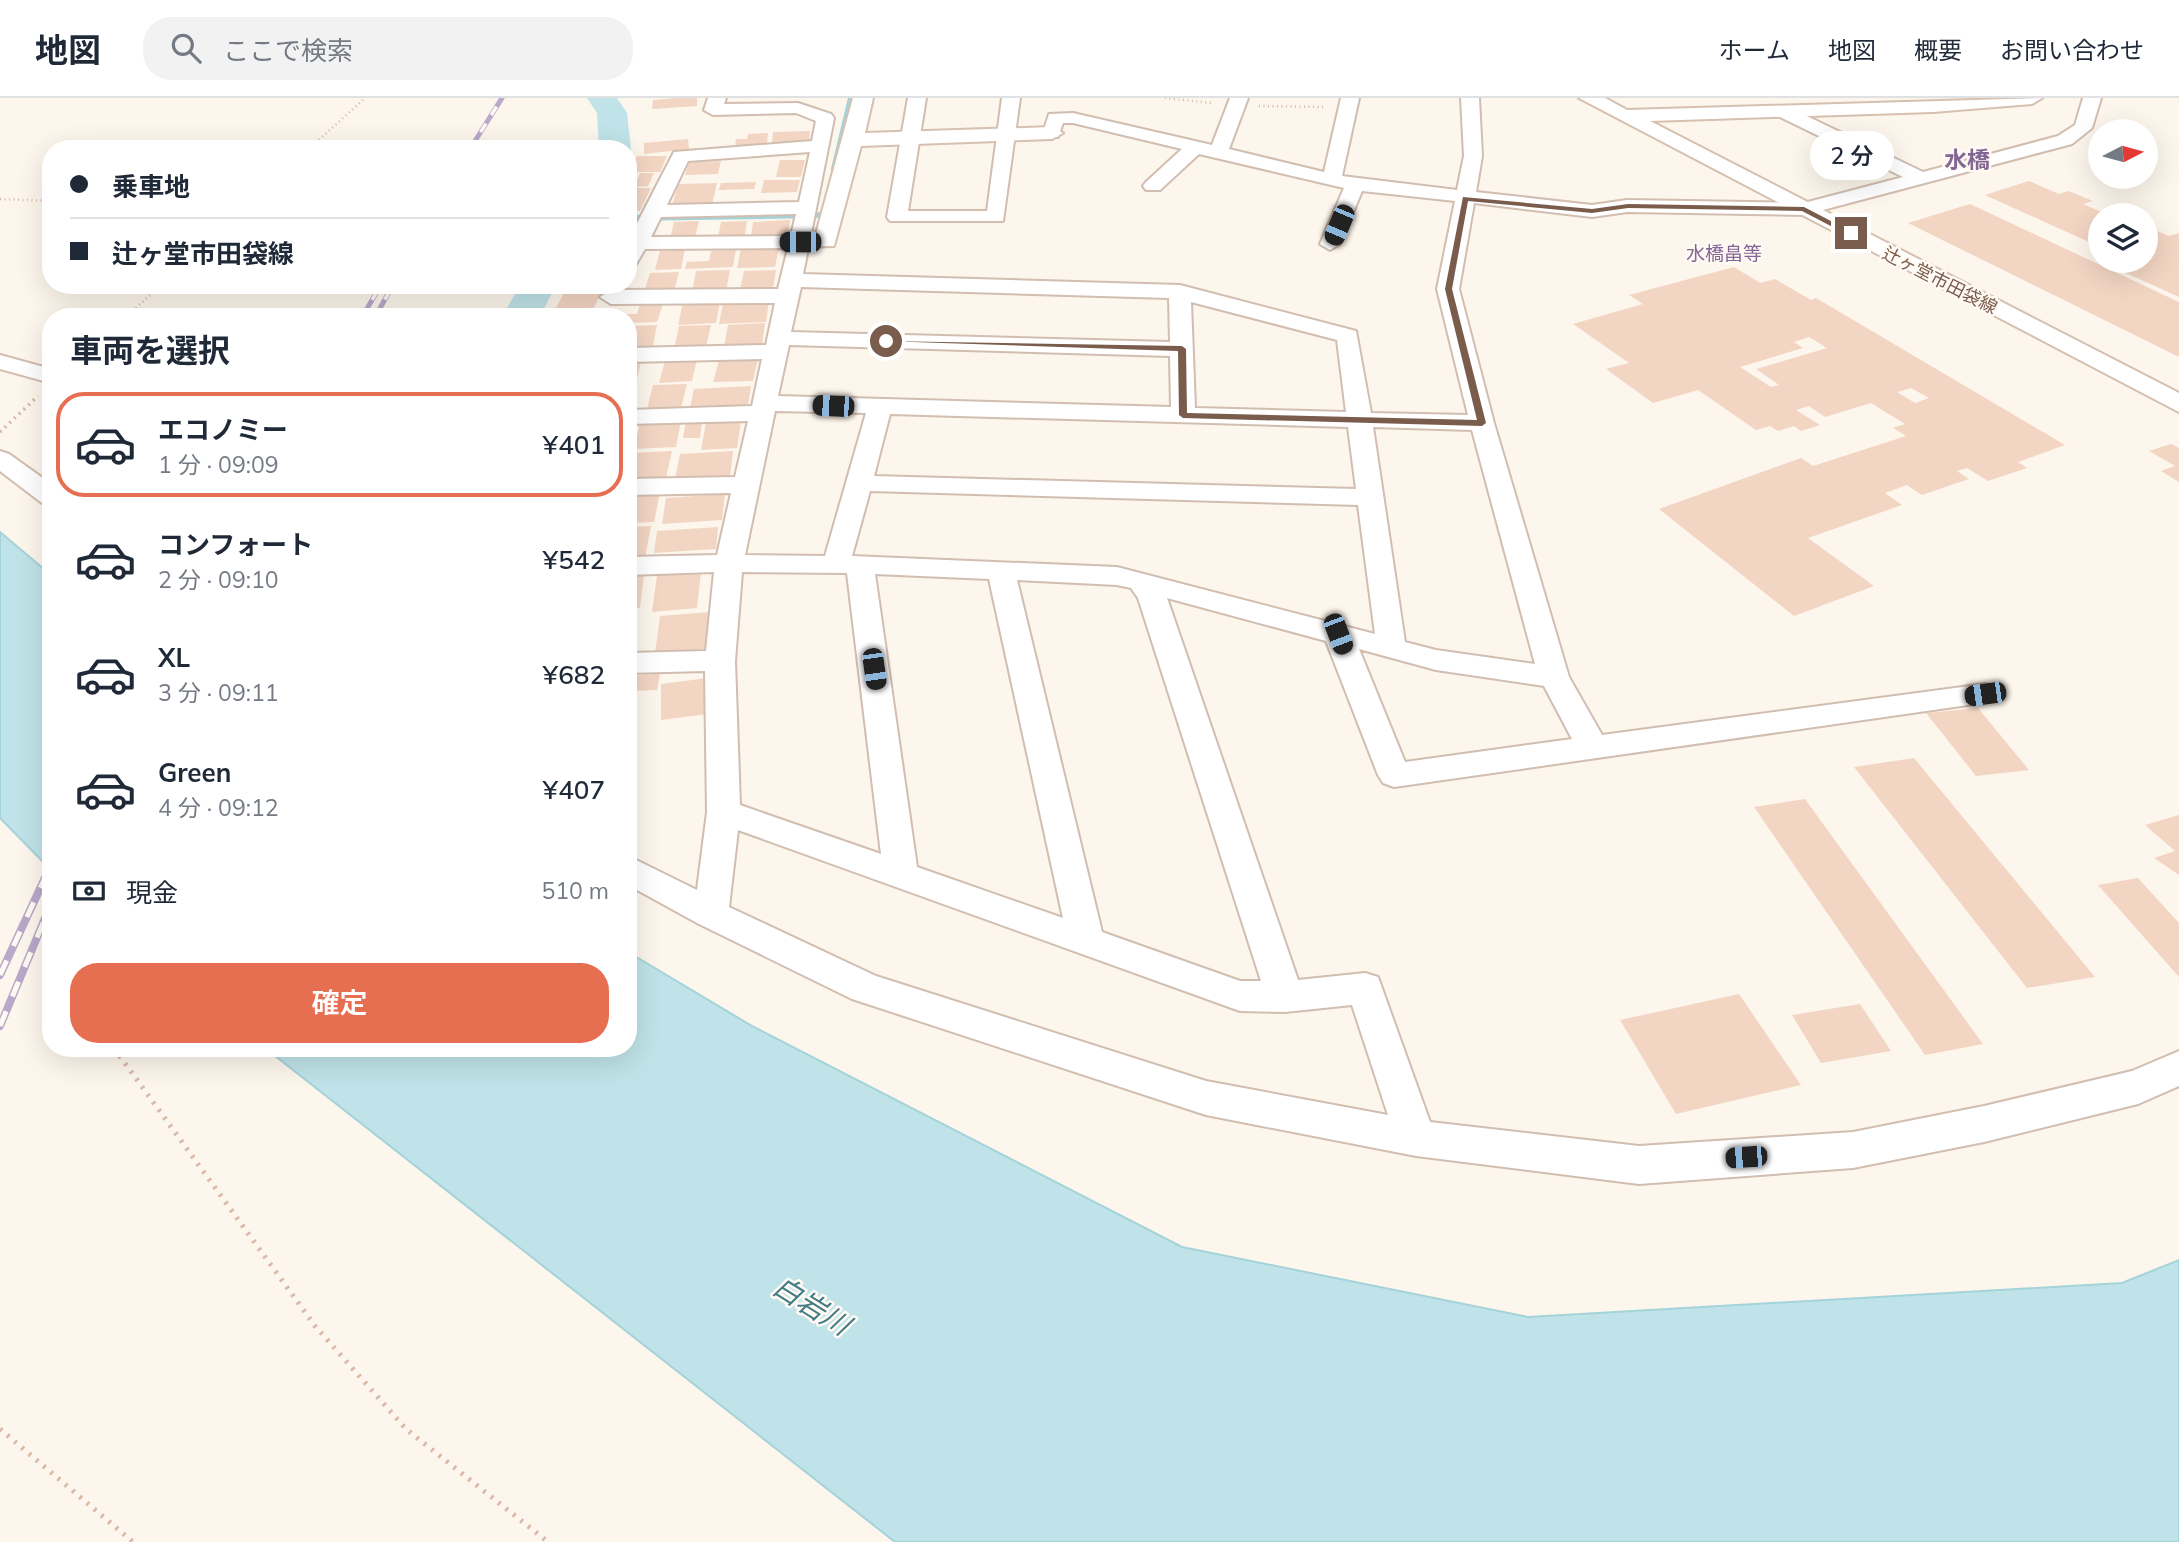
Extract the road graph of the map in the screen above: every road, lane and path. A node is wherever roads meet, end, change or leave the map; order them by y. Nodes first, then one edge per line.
1 (365, 98) edge
2 (717, 98) edge
3 (863, 98) edge
4 (917, 98) edge
5 (1011, 98) edge
6 (1239, 98) edge
7 (1350, 98) edge
8 (1470, 98) edge
9 (1589, 98) edge
10 (2032, 98) edge
11 (2092, 98) edge
12 (1782, 111) junction
13 (1624, 116) junction
14 (1052, 133) joint
15 (1006, 135) junction
16 (911, 138) junction
17 (319, 140) edge
18 (852, 140) junction
19 (821, 146) junction
20 (1194, 148) junction
21 (1218, 153) junction
22 (1923, 178) junction
23 (1332, 180) junction
24 (1355, 184) junction
25 (1153, 186) dead end
26 (0, 198) edge
27 (1465, 199) junction
28 (42, 200) edge
29 (807, 208) junction
30 (1804, 209) junction
31 (654, 211) junction
32 (800, 242) junction
33 (1330, 244) dead end
34 (637, 245) edge
35 (637, 253) edge
36 (790, 288) junction
37 (1181, 292) junction
38 (151, 294) edge
39 (610, 300) edge
40 (136, 308) edge
41 (776, 345) junction
42 (1182, 349) junction
43 (637, 354) edge
44 (0, 362) edge
45 (42, 383) edge
46 (42, 389) edge
47 (2179, 404) edge
48 (880, 407) junction
49 (762, 408) junction
50 (1183, 415) junction
51 (637, 416) edge
52 (1360, 420) junction
53 (1482, 423) junction
54 (0, 432) edge
55 (0, 459) edge
56 (859, 483) junction
57 (746, 485) junction
58 (637, 487) edge
59 (42, 490) edge
60 (1370, 497) junction
61 (729, 563) junction
62 (848, 565) junction
63 (637, 566) edge
64 (1001, 571) junction
65 (1139, 580) junction
66 (1338, 634) junction
67 (1391, 647) junction
68 (720, 661) junction
69 (637, 663) edge
70 (1554, 677) junction
71 (1985, 694) dead end
72 (1593, 748) junction
73 (724, 812) junction
74 (637, 874) edge
75 (901, 877) junction
76 (711, 914) junction
77 (1086, 940) junction
78 (1285, 997) junction
79 (121, 1057) edge
80 (2179, 1068) edge
81 (1416, 1138) junction
82 (0, 1429) edge
83 (133, 1542) edge
84 (548, 1542) edge

1 - 17 path
2 - 19 street
3 - 18 street
4 - 16 street
5 - 15 street
6 - 21 street
7 - 23 street
8 - 27 street
9 - 13 street, 辻ヶ堂市田袋線
10 - 12 street
11 - 22 street
12 - 13 street
12 - 22 street
13 - 30 street, 辻ヶ堂市田袋線
14 - 15 street
14 - 20 street
15 - 16 street
15 - 16 street
16 - 18 street
18 - 32 street
19 - 29 street
19 - 31 street
20 - 21 street
20 - 25 street
21 - 23 street
22 - 30 street
23 - 24 street
24 - 27 street
24 - 33 street
26 - 28 path
27 - 30 street
27 - 53 street
29 - 31 street
29 - 32 street
30 - 47 street, 辻ヶ堂市田袋線
31 - 34 street
32 - 35 street
32 - 36 street
36 - 37 street
36 - 39 street
36 - 41 street
37 - 42 street
37 - 52 street
38 - 40 path
41 - 42 street
41 - 43 street
41 - 49 street
42 - 50 street
44 - 45 street
46 - 54 path
48 - 49 street
48 - 50 street
48 - 56 street
49 - 51 street
49 - 57 street
50 - 52 street
52 - 53 street
52 - 60 street
53 - 70 street
55 - 59 street
56 - 60 street
56 - 62 street
57 - 58 street
57 - 61 street
60 - 67 street
61 - 62 street
61 - 63 street
61 - 68 street
62 - 64 street
62 - 75 street
64 - 65 street
64 - 77 street
65 - 66 street
65 - 78 street
66 - 67 street
66 - 72 street
67 - 70 street
68 - 69 street
68 - 73 street
70 - 72 street
71 - 72 street
73 - 75 street
73 - 76 street
74 - 76 street
75 - 77 street
76 - 81 street
77 - 78 street
78 - 81 street
79 - 84 path
80 - 81 street
82 - 83 path

